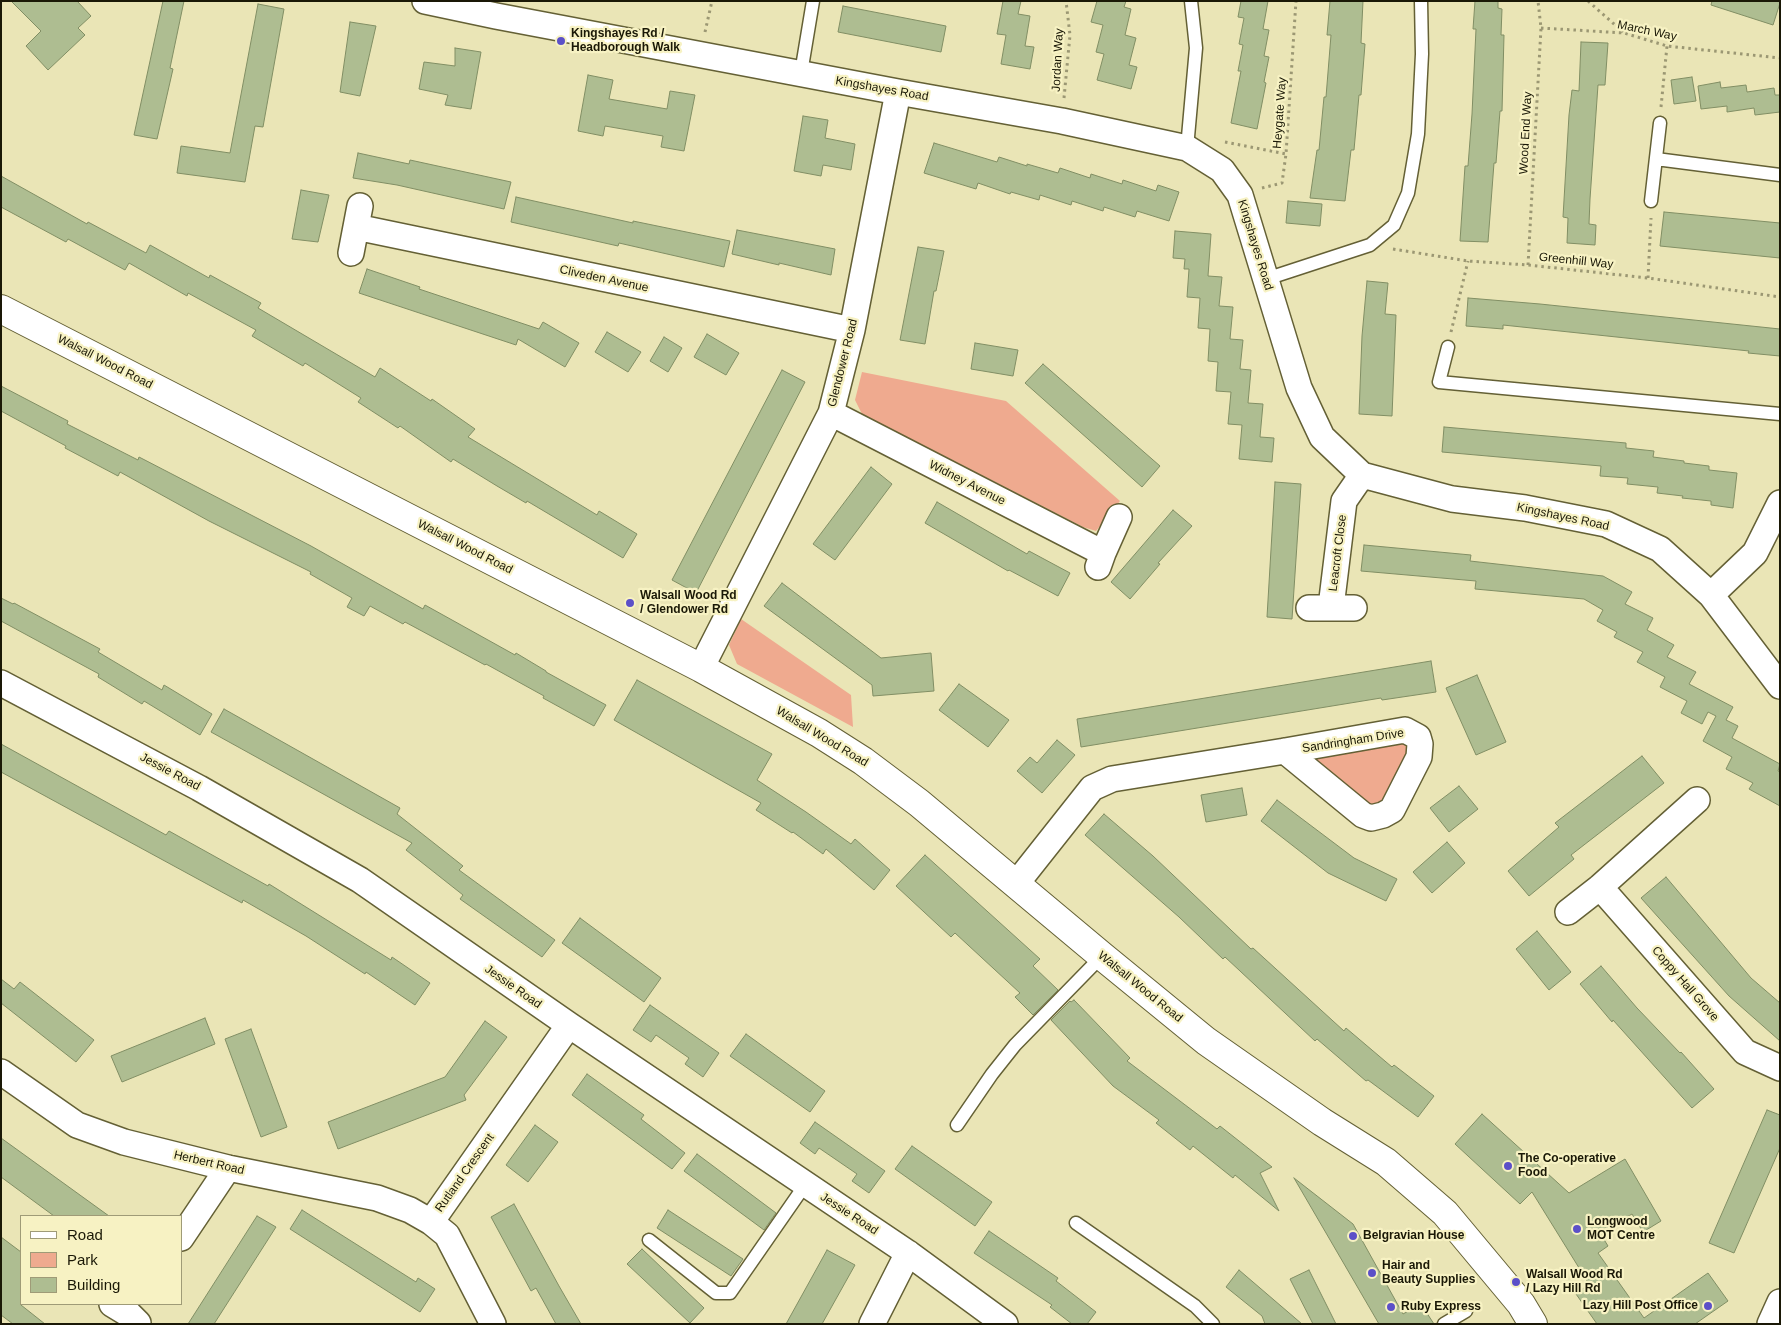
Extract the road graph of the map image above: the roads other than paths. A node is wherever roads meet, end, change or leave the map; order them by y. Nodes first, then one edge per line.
1 (426, 1) edge
2 (813, 1) edge
3 (1191, 1) edge
4 (1421, 1) edge
5 (497, 9) edge
6 (801, 73) junction
7 (898, 92) junction
8 (1660, 123) road end
9 (1188, 141) junction
10 (1656, 159) junction
11 (1780, 175) edge
12 (1651, 201) road end
13 (351, 253) dead end
14 (1266, 279) junction
15 (1, 309) edge
16 (852, 330) junction
17 (1448, 347) road end
18 (831, 413) junction
19 (1780, 414) edge
20 (1362, 475) junction
21 (1780, 503) edge
22 (1119, 518) dead end
23 (1711, 595) junction
24 (1332, 608) dead end
25 (701, 668) junction
26 (1, 683) edge
27 (1780, 686) edge
28 (1285, 751) junction
29 (1697, 800) dead end
30 (1016, 884) junction
31 (1600, 887) junction
32 (1568, 912) dead end
33 (1102, 956) junction
34 (569, 1025) junction
35 (1780, 1068) edge
36 (1, 1072) edge
37 (957, 1125) dead end
38 (228, 1168) junction
39 (805, 1186) junction
40 (431, 1222) junction
41 (1076, 1223) dead end
42 (182, 1237) edge
43 (649, 1240) dead end
44 (908, 1253) junction
45 (1780, 1302) edge
46 (1466, 1311) dead end
47 (494, 1324) edge
48 (872, 1324) edge
49 (1005, 1324) edge
50 (1213, 1324) edge
51 (1444, 1324) edge
52 (1532, 1324) edge
53 (1770, 1324) edge

1 - 5 street, Kingshayes Road
2 - 6 lane
3 - 9 lane
4 - 14 lane
5 - 6 street, Kingshayes Road
6 - 7 street, Kingshayes Road
7 - 9 street, Kingshayes Road
7 - 16 street, Glendower Road
8 - 10 lane
9 - 14 street, Kingshayes Road
10 - 11 lane
10 - 12 lane
13 - 16 street, Cliveden Avenue
14 - 20 street, Kingshayes Road
15 - 25 street, Walsall Wood Road
16 - 18 street, Glendower Road
17 - 19 lane
18 - 22 street, Widney Avenue
18 - 25 street, Glendower Road
20 - 23 street, Kingshayes Road
20 - 24 street, Leacroft Close
21 - 23 street
23 - 27 street, Kingshayes Road
25 - 30 street, Walsall Wood Road
26 - 34 street, Jessie Road
28 - 28 street, Sandringham Drive
28 - 30 street, Sandringham Drive
29 - 31 street
30 - 33 street, Walsall Wood Road
31 - 32 street
31 - 35 street, Coppy Hall Grove
33 - 37 lane
33 - 52 street, Walsall Wood Road
34 - 39 street, Jessie Road
34 - 40 street, Rutland Crescent
36 - 38 street, Herbert Road
38 - 40 street, Herbert Road
38 - 42 street
39 - 43 lane
39 - 44 street, Jessie Road
40 - 47 street, Rutland Crescent
41 - 50 lane
44 - 48 street
44 - 49 street, Jessie Road
45 - 53 street
46 - 51 lane

